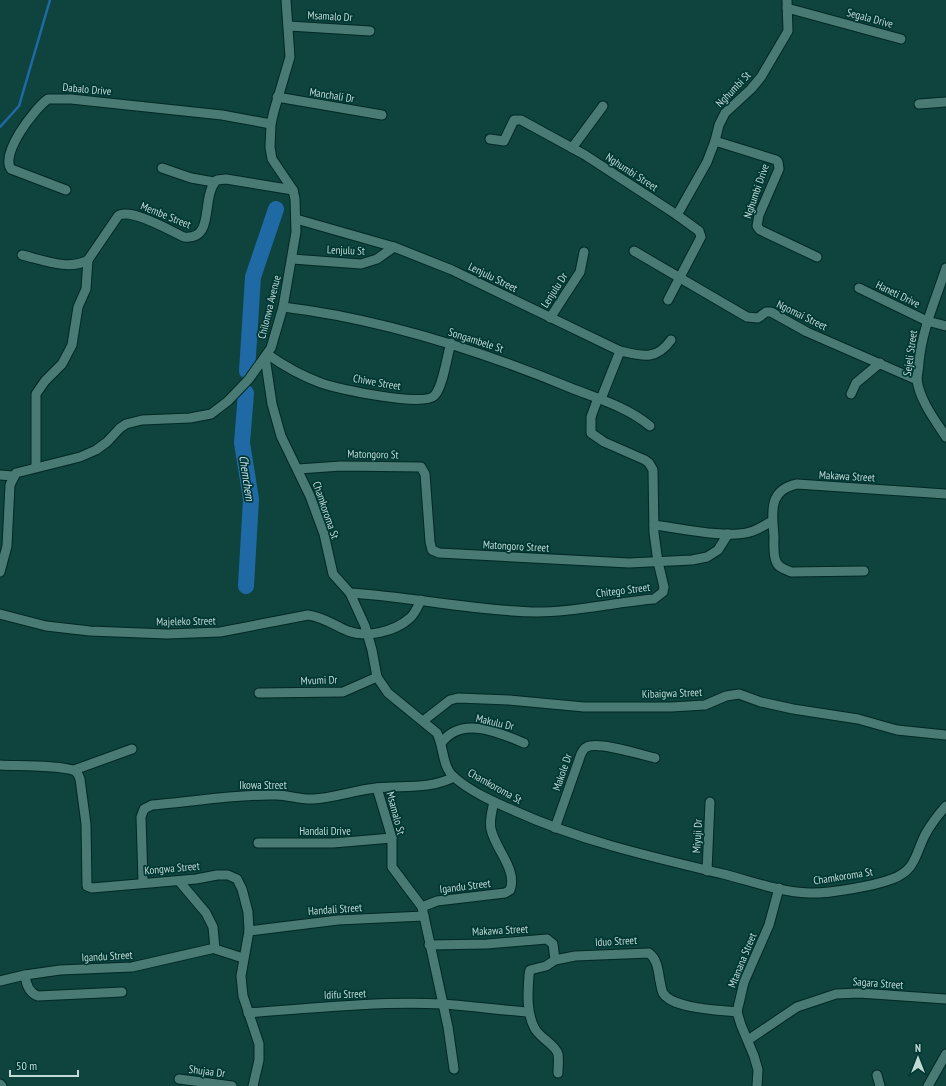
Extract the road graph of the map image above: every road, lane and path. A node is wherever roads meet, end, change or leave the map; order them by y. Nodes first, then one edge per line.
1 (286, 0) edge
2 (787, 4) edge
3 (289, 26) junction
4 (370, 31) dead end
5 (901, 39) dead end
6 (277, 97) junction
7 (946, 102) edge
8 (919, 104) dead end
9 (603, 106) dead end
10 (382, 115) dead end
11 (271, 124) junction
12 (490, 139) dead end
13 (715, 141) junction
14 (572, 148) junction
15 (162, 168) dead end
16 (214, 182) junction
17 (66, 190) dead end
18 (293, 190) junction
19 (678, 215) junction
20 (296, 219) junction
21 (394, 247) junction
22 (584, 252) dead end
23 (634, 252) dead end
24 (22, 255) dead end
25 (817, 257) dead end
26 (292, 259) junction
27 (88, 260) junction
28 (946, 268) edge
29 (680, 279) junction
30 (859, 288) dead end
31 (668, 300) dead end
32 (283, 307) junction
33 (550, 318) junction
34 (927, 321) junction
35 (946, 326) edge
36 (671, 340) dead end
37 (451, 343) junction
38 (620, 351) junction
39 (266, 356) junction
40 (880, 363) junction
41 (917, 380) junction
42 (851, 394) dead end
43 (600, 399) junction
44 (650, 426) dead end
45 (946, 437) edge
46 (36, 467) junction
47 (298, 469) junction
48 (0, 475) edge
49 (13, 476) junction
50 (426, 493) joint
51 (946, 494) edge
52 (772, 521) junction
53 (654, 525) junction
54 (728, 534) junction
55 (658, 562) junction
56 (864, 571) dead end
57 (0, 572) edge
58 (350, 593) junction
59 (421, 600) junction
60 (0, 614) edge
61 (368, 635) junction
62 (377, 677) junction
63 (259, 693) dead end
64 (423, 721) junction
65 (946, 735) edge
66 (442, 742) junction
67 (524, 743) dead end
68 (132, 749) dead end
69 (655, 758) dead end
70 (0, 765) edge
71 (74, 770) junction
72 (454, 777) junction
73 (377, 788) junction
74 (494, 802) junction
75 (710, 802) dead end
76 (946, 806) edge
77 (555, 828) junction
78 (392, 838) junction
79 (258, 843) dead end
80 (707, 870) junction
81 (179, 881) junction
82 (143, 882) junction
83 (779, 888) junction
84 (423, 912) junction
85 (248, 931) junction
86 (429, 945) junction
87 (215, 948) junction
88 (243, 958) junction
89 (555, 960) junction
90 (25, 975) junction
91 (0, 981) edge
92 (122, 992) dead end
93 (946, 999) edge
94 (443, 1004) junction
95 (528, 1012) junction
96 (737, 1012) junction
97 (248, 1013) junction
98 (748, 1040) junction
99 (946, 1054) edge
100 (454, 1069) dead end
101 (558, 1073) dead end
102 (877, 1075) dead end
103 (179, 1079) dead end
104 (0, 1084) edge
105 (2, 1086) edge
106 (232, 1086) edge
107 (253, 1086) edge
108 (757, 1086) edge
109 (880, 1086) edge
110 (928, 1086) edge

1 - 3 street, Chilonwa Avenue
2 - 5 street, Segala Drive
2 - 13 street, Nghumbi St
3 - 4 street, Msamalo Dr
3 - 6 street, Chilonwa Avenue
6 - 10 street, Manchali Dr
6 - 11 street, Chilonwa Avenue
7 - 8 street
9 - 14 street
11 - 17 street, Dabalo Drive
11 - 18 street, Chilonwa Avenue
12 - 14 street, Nghumbi Street
13 - 19 street, Nghumbi St
13 - 25 street, Nghumbi Drive
14 - 19 street, Nghumbi Street
15 - 16 street
16 - 18 street
16 - 27 street, Membe Street
18 - 20 street, Chilonwa Avenue
19 - 29 street, Nghumbi Street
20 - 21 street, Lenjulu Street
20 - 26 street, Chilonwa Avenue
21 - 26 street, Lenjulu St
21 - 33 street, Lenjulu Street
22 - 33 street, Lenjulu Dr
23 - 29 street
24 - 27 street
26 - 32 street, Chilonwa Avenue
27 - 46 street, Membe Street
28 - 34 street, Sejeli Street
29 - 31 street, Nghumbi Street
29 - 40 street, Ngomai Street
30 - 34 street, Haneti Drive
32 - 37 street, Songambele St
32 - 39 street, Chilonwa Avenue
33 - 38 street, Lenjulu Street
34 - 35 street, Haneti Drive
34 - 41 street, Sejeli Street
36 - 38 street, Lenjulu Street
37 - 39 street, Chiwe Street
37 - 43 street, Songambele St
38 - 43 street
39 - 46 street, Chilonwa Avenue
39 - 47 street, Chamkoroma St
40 - 41 street, Ngomai Street
40 - 42 street
41 - 45 street, Sejeli Street
43 - 44 street, Songambele St
43 - 53 street, Chitego Street
46 - 49 street, Chilonwa Avenue
47 - 50 street, Matongoro St
47 - 58 street, Chamkoroma St
48 - 49 street
49 - 57 street
50 - 55 street, Matongoro Street
51 - 52 street, Makawa Street
52 - 54 street
52 - 56 street, Makawa Street
53 - 54 street
53 - 55 street, Chitego Street
54 - 55 street
55 - 59 street, Chitego Street
58 - 59 street, Chitego Street
58 - 61 street, Chamkoroma St
59 - 61 street
60 - 61 street, Majeleko Street
61 - 62 street, Chamkoroma St
62 - 63 street, Mvumi Dr
62 - 64 street, Chamkoroma St
64 - 65 street, Kibaigwa Street
64 - 66 street, Chamkoroma St
66 - 67 street, Makulu Dr
66 - 72 street, Chamkoroma St
68 - 71 street
69 - 77 street, Makole Dr
70 - 71 street
71 - 82 street, Kongwa Street
72 - 73 street, Ikowa Street
72 - 74 street, Chamkoroma St
73 - 78 street, Msamalo St
73 - 82 street, Ikowa Street
74 - 77 street, Chamkoroma St
74 - 84 street, Igandu Street
75 - 80 street, Miyuji Dr
76 - 83 street, Chamkoroma St
77 - 80 street, Chamkoroma St
78 - 79 street, Handali Drive
78 - 84 street, Msamalo St
80 - 83 street, Chamkoroma St
81 - 82 street, Kongwa Street
81 - 85 street, Kongwa Street
81 - 87 street
83 - 96 street, Mtanana Street
84 - 85 street, Handali Street
84 - 86 street
85 - 88 street, Kongwa Street
86 - 89 street, Makawa Street
86 - 94 street
87 - 88 street
87 - 90 street, Igandu Street
88 - 97 street, Kongwa Street
89 - 95 street, Iduo Street
89 - 96 street, Iduo Street
90 - 91 street, Igandu Street
90 - 92 street
93 - 98 street, Sagara Street
94 - 95 street
94 - 97 street, Idifu Street
94 - 100 street
95 - 101 street, Iduo Street
96 - 98 street
97 - 107 street, Kongwa Street
98 - 108 street
99 - 110 street
102 - 109 street
103 - 106 street, Shujaa Dr
104 - 105 street

